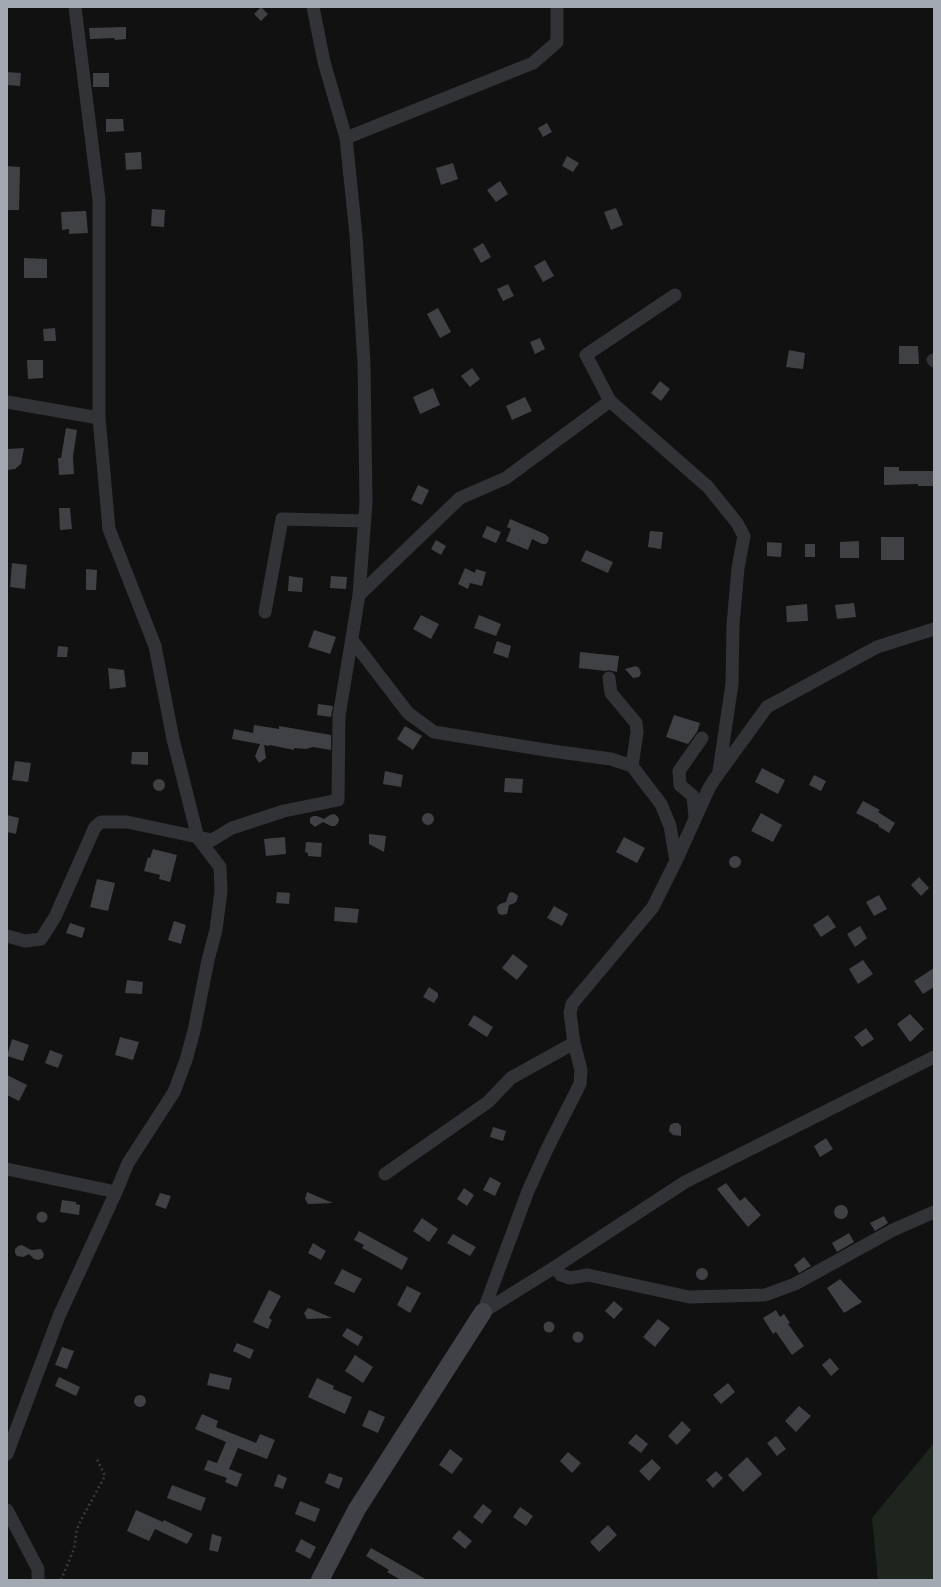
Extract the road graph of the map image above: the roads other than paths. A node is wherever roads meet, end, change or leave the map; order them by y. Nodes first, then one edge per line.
1 (75, 7) edge
2 (313, 7) edge
3 (557, 7) edge
4 (346, 138) junction
5 (675, 295) dead end
6 (610, 401) junction
7 (7, 402) edge
8 (99, 418) junction
9 (365, 520) junction
10 (360, 595) junction
11 (265, 612) dead end
12 (934, 629) edge
13 (352, 640) junction
14 (609, 678) dead end
15 (702, 738) dead end
16 (632, 766) junction
17 (718, 774) junction
18 (695, 818) junction
19 (198, 838) junction
20 (676, 861) junction
21 (7, 936) edge
22 (574, 1043) junction
23 (934, 1057) edge
24 (7, 1169) edge
25 (385, 1174) dead end
26 (116, 1192) junction
27 (934, 1212) edge
28 (555, 1267) junction
29 (483, 1312) junction
30 (7, 1454) edge
31 (7, 1510) edge
32 (38, 1580) edge
33 (320, 1580) edge

1 - 8 street
2 - 4 street
3 - 4 street
4 - 9 street
5 - 6 street
6 - 10 street
6 - 17 street
7 - 8 street
8 - 19 street
9 - 10 street
9 - 11 street
10 - 13 street
12 - 17 street
13 - 16 street
13 - 19 street
14 - 16 street
15 - 18 street
16 - 20 street
17 - 18 street
18 - 20 street
19 - 21 street
19 - 26 street
20 - 22 street
22 - 25 street
22 - 29 street
23 - 28 street
24 - 26 street
26 - 30 street
27 - 28 street
28 - 29 street
29 - 33 main road
31 - 32 street

